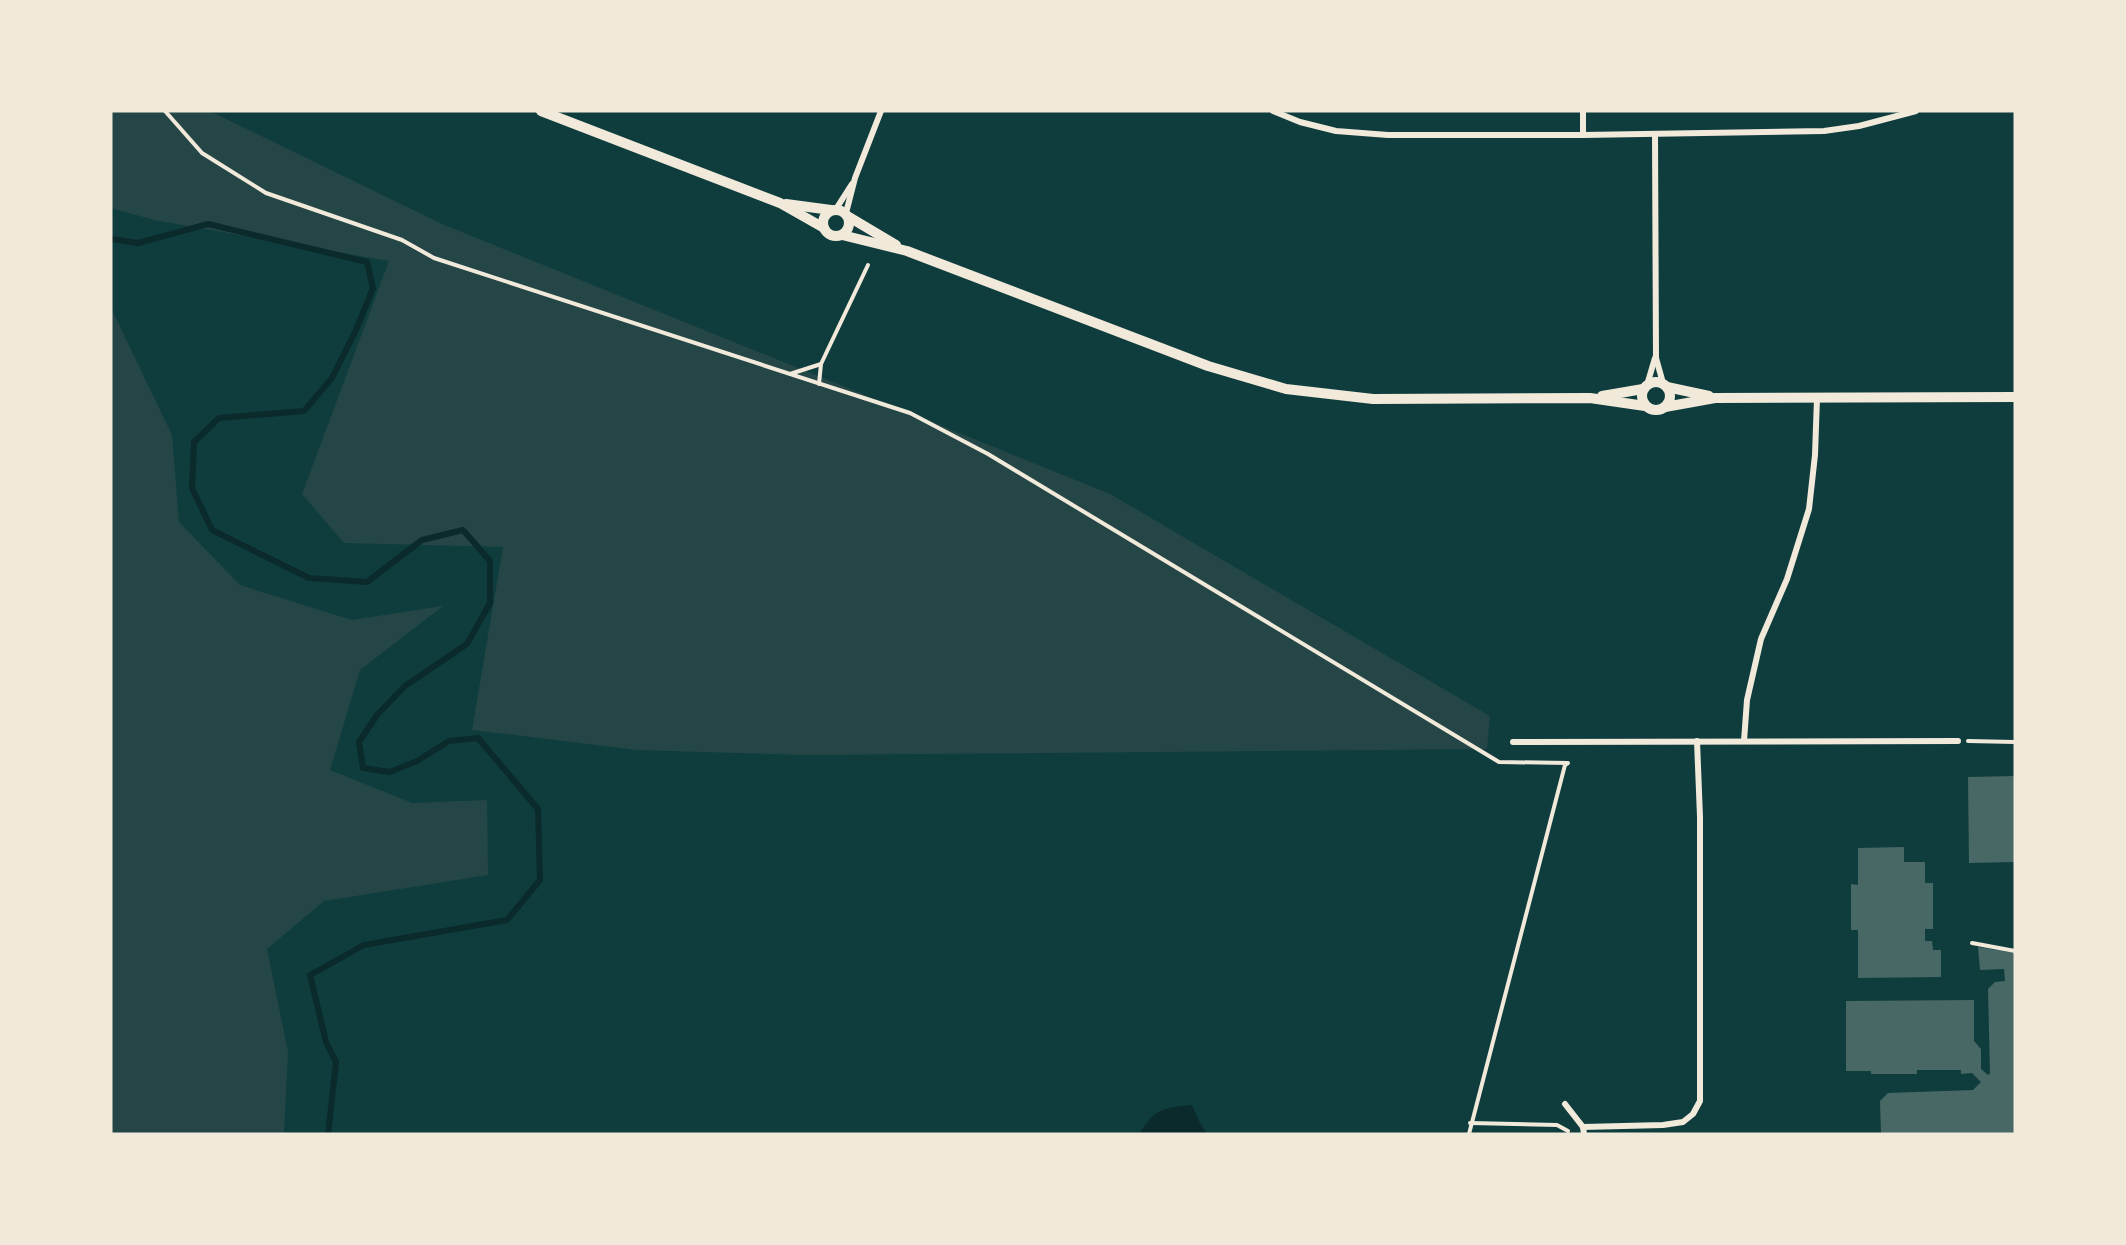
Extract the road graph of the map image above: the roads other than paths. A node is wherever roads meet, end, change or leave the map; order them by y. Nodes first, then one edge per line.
1 (541, 111) edge
2 (881, 111) edge
3 (1273, 111) edge
4 (1583, 111) edge
5 (1916, 111) edge
6 (1655, 134) junction
7 (1582, 135) junction
8 (855, 178) junction
9 (780, 203) junction
10 (840, 212) junction
11 (824, 228) junction
12 (842, 235) junction
13 (907, 251) junction
14 (1656, 358) junction
15 (1665, 385) junction
16 (1645, 387) junction
17 (2015, 397) edge
18 (1590, 398) junction
19 (1715, 398) junction
20 (1816, 398) junction
21 (1645, 406) junction
22 (1665, 407) junction
23 (1697, 741) junction
24 (1744, 741) junction
25 (1958, 741) road end
26 (1513, 742) dead end
27 (1565, 1104) dead end
28 (1584, 1130) edge

1 - 9 street
2 - 8 street
3 - 7 street
4 - 7 street
5 - 6 street
6 - 7 street
6 - 14 street
8 - 10 street
8 - 10 street
9 - 10 street
9 - 11 street
10 - 11 street
10 - 12 street
10 - 13 street
11 - 12 street
12 - 13 street
13 - 18 street
14 - 15 street
14 - 16 street
15 - 16 street
15 - 19 street
15 - 22 street
16 - 18 street
16 - 21 street
17 - 20 street
18 - 21 street
19 - 20 street
19 - 22 street
20 - 24 street
21 - 22 street
23 - 24 street
23 - 26 street
23 - 28 street
24 - 25 street
27 - 28 street

